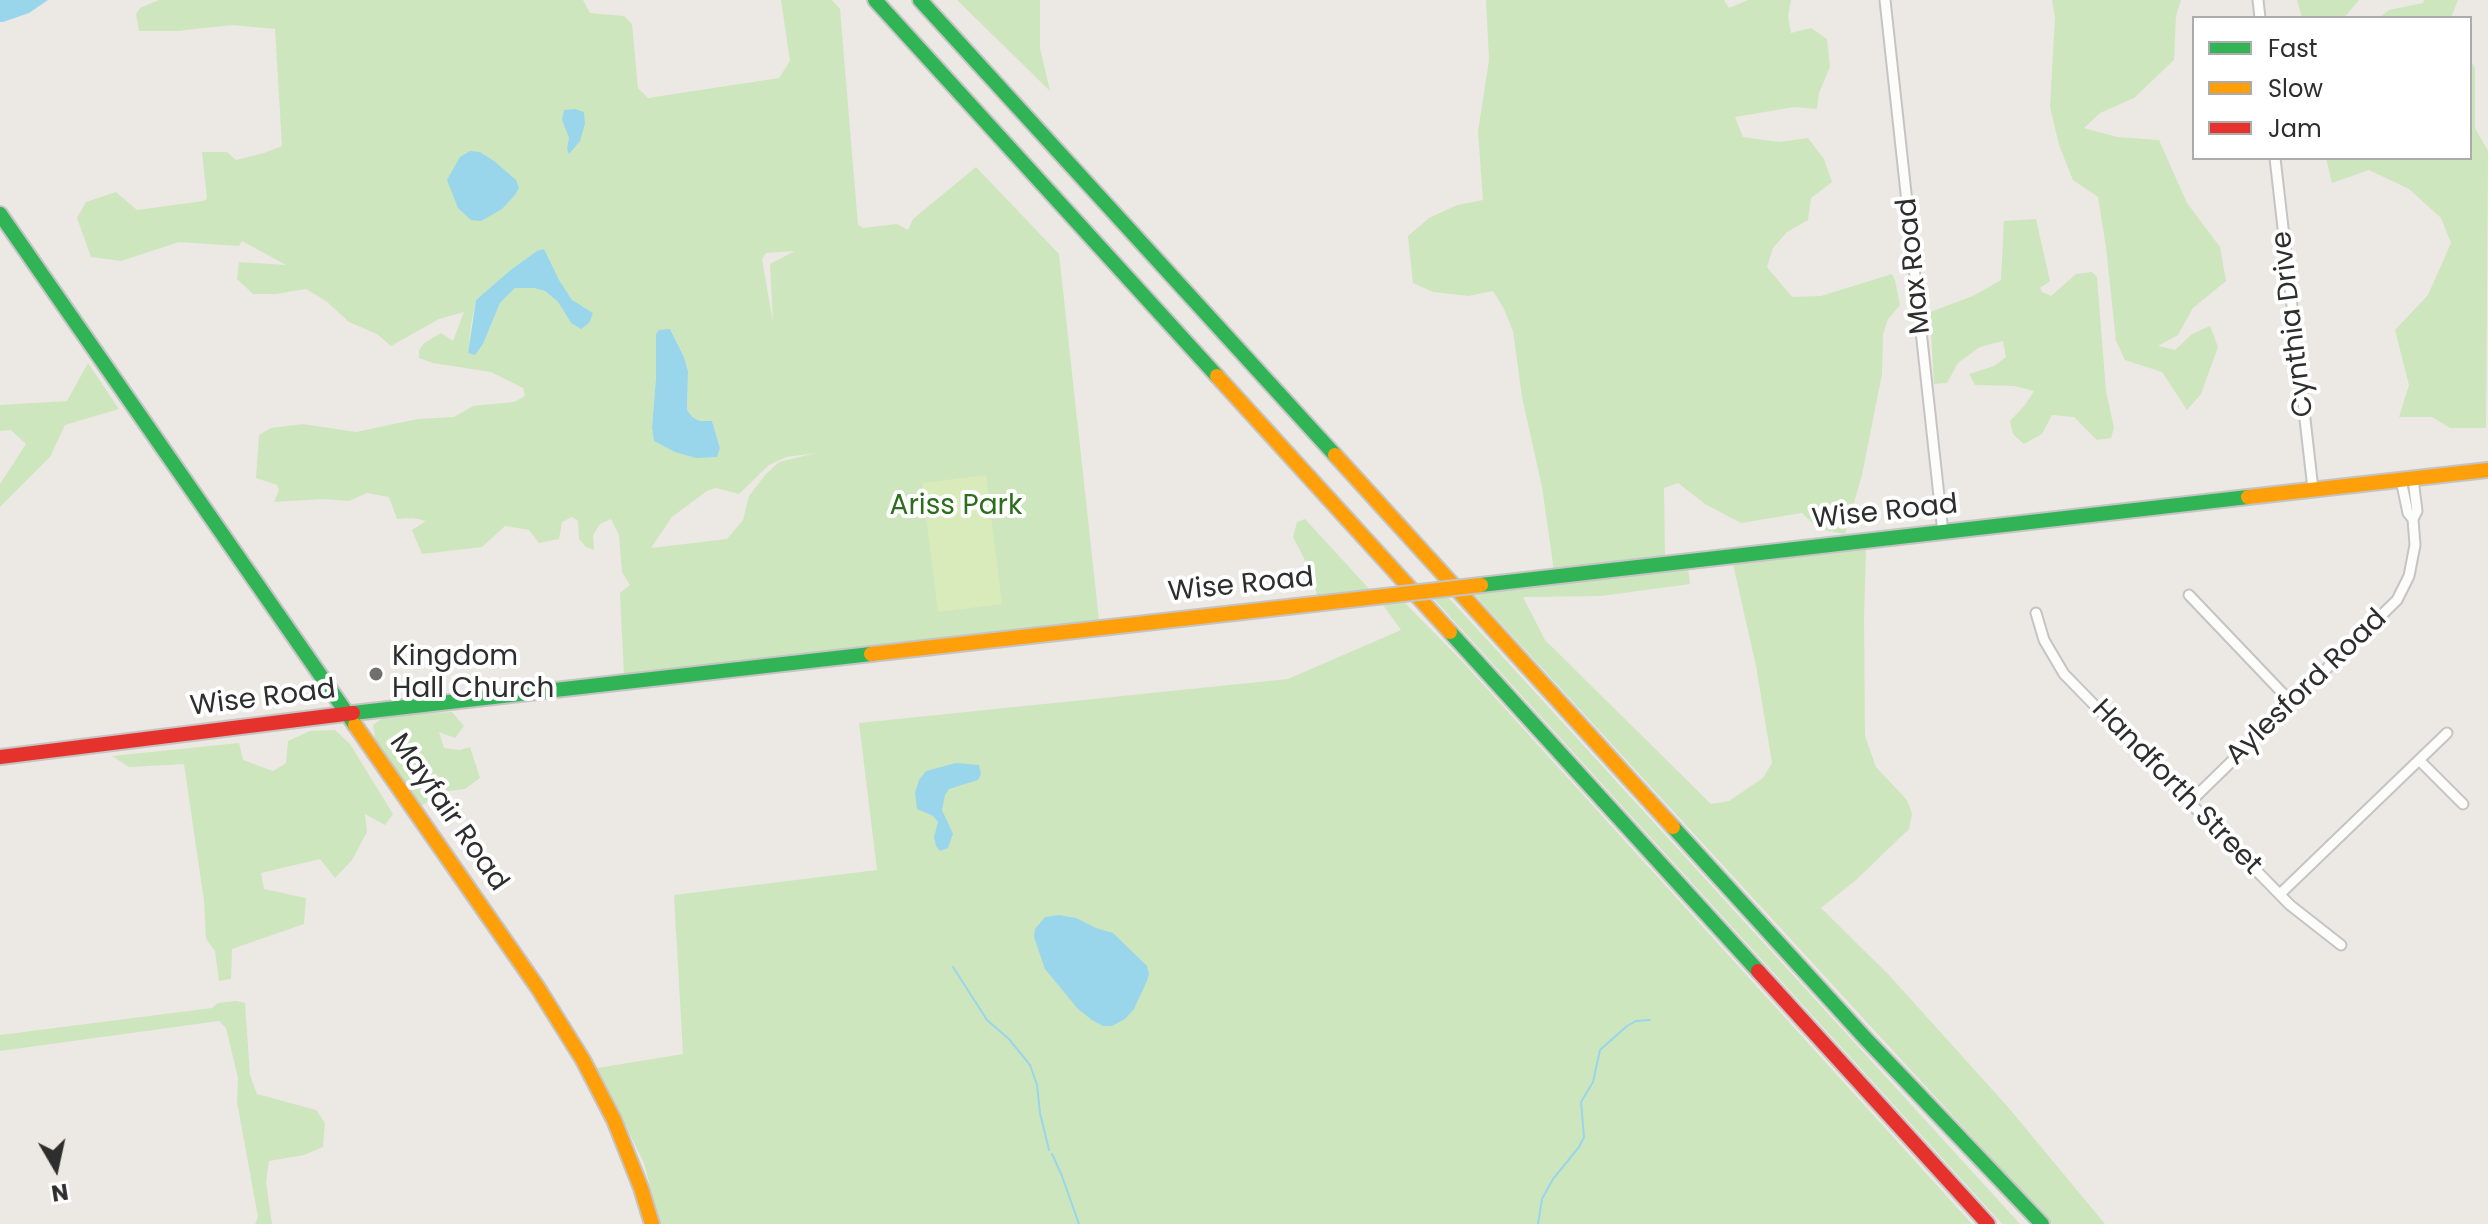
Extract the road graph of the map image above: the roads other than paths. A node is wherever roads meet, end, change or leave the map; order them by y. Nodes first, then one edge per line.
1 (875, 0) edge
2 (920, 0) edge
3 (1885, 0) edge
4 (2275, 160) edge
5 (0, 214) edge
6 (2488, 470) edge
7 (2407, 479) junction
8 (2313, 489) junction
9 (1943, 533) junction
10 (2189, 595) dead end
11 (2036, 613) dead end
12 (2291, 702) junction
13 (346, 714) junction
14 (2447, 733) dead end
15 (0, 757) edge
16 (2419, 760) junction
17 (2190, 802) junction
18 (2463, 804) dead end
19 (2280, 894) junction
20 (2341, 945) dead end
21 (652, 1224) edge
22 (1988, 1224) edge
23 (2042, 1224) edge

1 - 22 main road
2 - 23 main road
3 - 9 street, Max Road
4 - 8 street, Cynthia Drive
5 - 13 main road, Mayfair Road
6 - 7 main road, Wise Road
7 - 8 main road, Wise Road
7 - 12 street, Aylesford Road
8 - 9 main road, Wise Road
9 - 13 main road, Wise Road, bridge
10 - 12 street
11 - 17 street, Handforth Street
12 - 17 street, Aylesford Road
13 - 15 main road, Wise Road
13 - 21 main road, Mayfair Road
14 - 16 street
16 - 18 street
16 - 19 street
17 - 19 street, Handforth Street
19 - 20 street, Handforth Street

